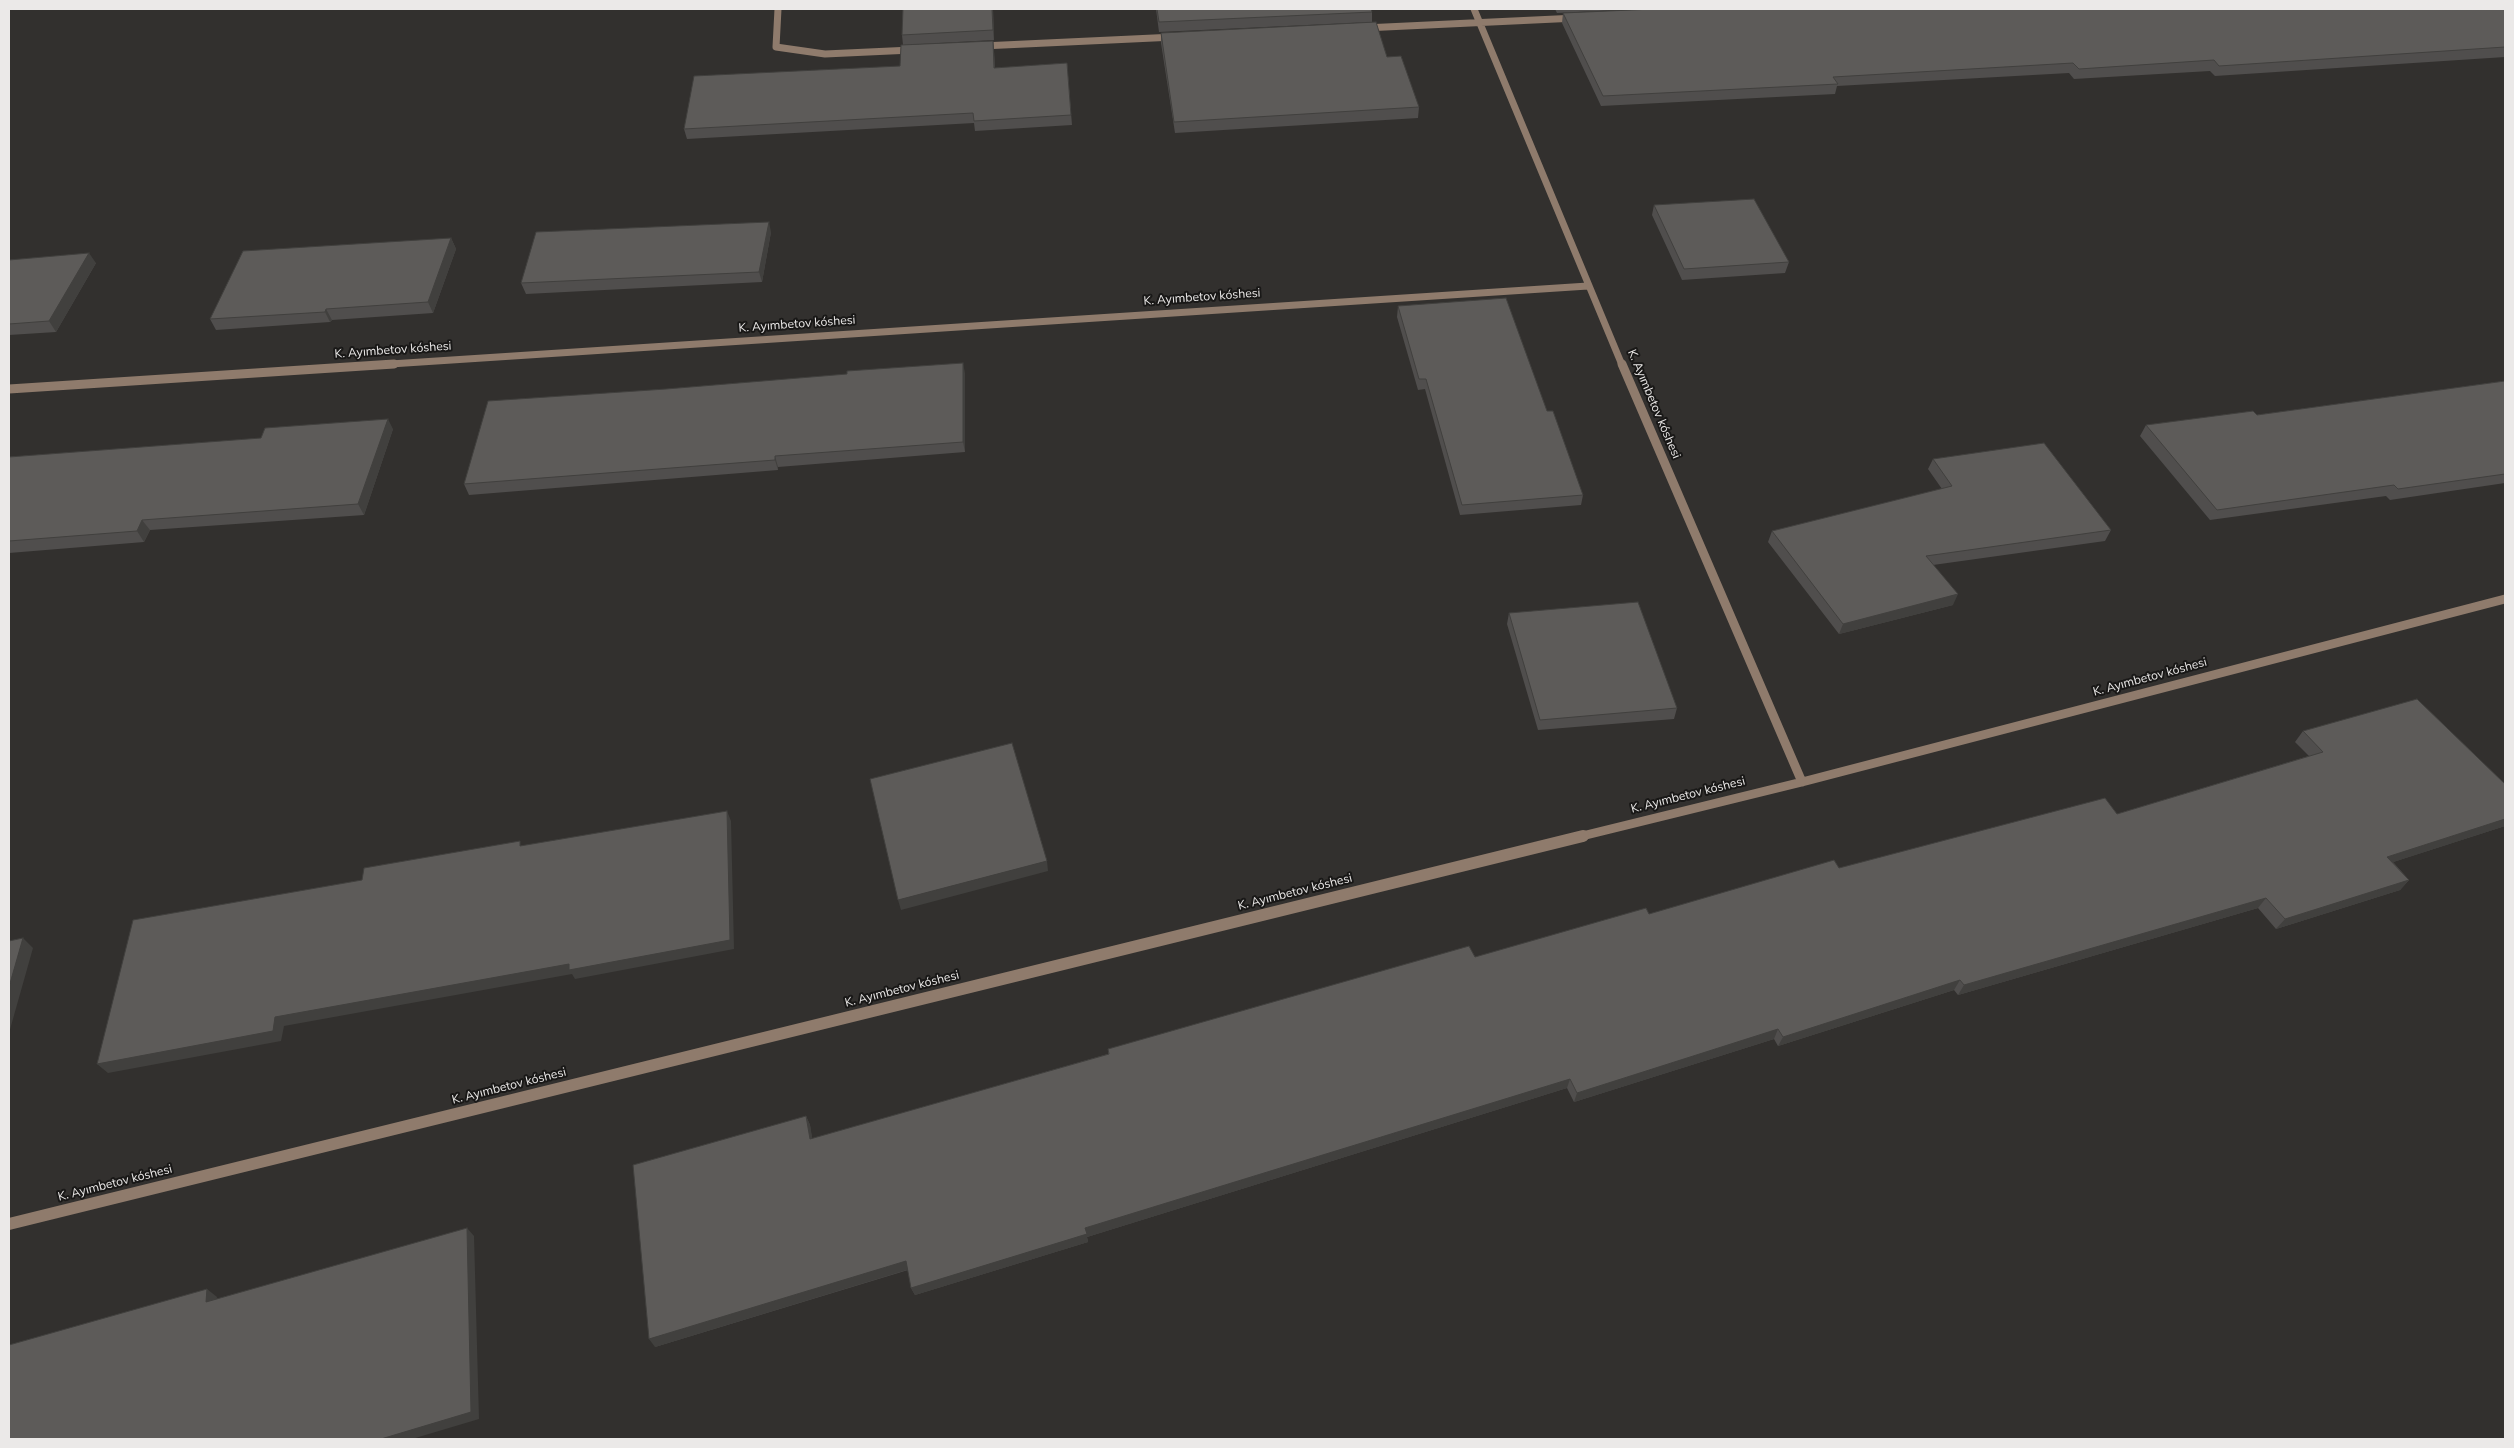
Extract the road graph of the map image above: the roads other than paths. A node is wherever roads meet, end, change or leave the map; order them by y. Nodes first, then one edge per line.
1 (778, 9) edge
2 (1474, 9) edge
3 (1587, 17) edge
4 (1480, 23) junction
5 (1351, 29) edge
6 (1183, 37) edge
7 (974, 47) edge
8 (925, 49) edge
9 (1588, 286) junction
10 (9, 389) edge
11 (2505, 599) edge
12 (1802, 782) junction
13 (9, 1224) edge

1 - 8 street
2 - 4 street, K. Ayımbetov kóshesi
3 - 4 street
4 - 5 street
4 - 9 street, K. Ayımbetov kóshesi
6 - 7 street
9 - 10 street, K. Ayımbetov kóshesi
9 - 12 street, K. Ayımbetov kóshesi
11 - 12 street, K. Ayımbetov kóshesi
12 - 13 street, K. Ayımbetov kóshesi

